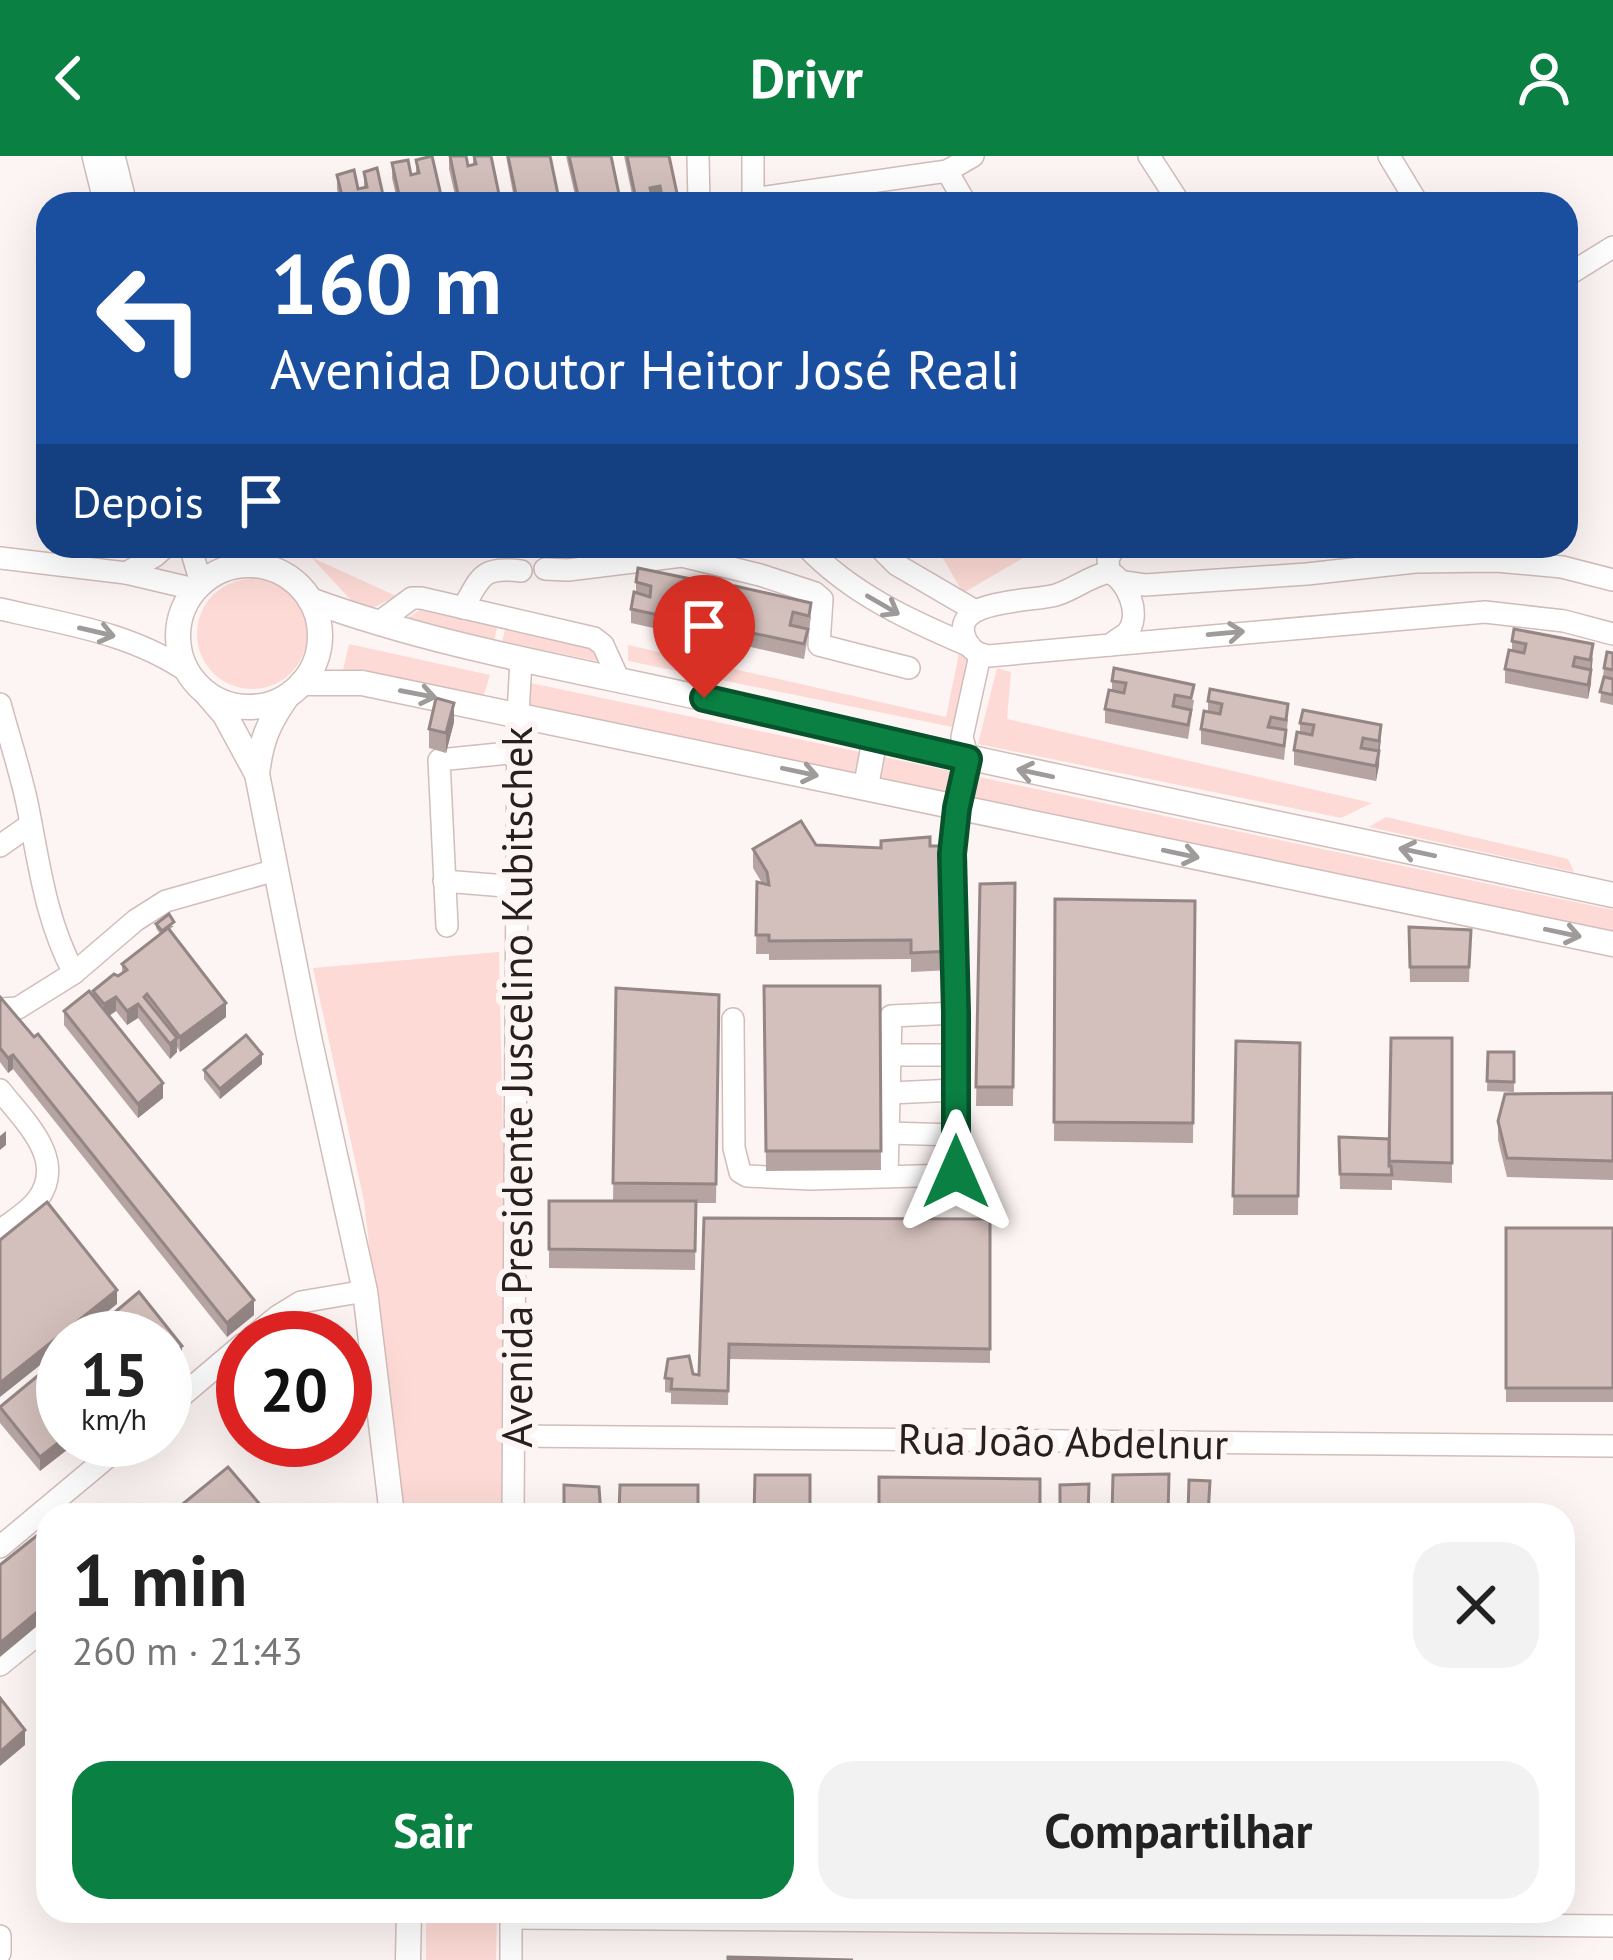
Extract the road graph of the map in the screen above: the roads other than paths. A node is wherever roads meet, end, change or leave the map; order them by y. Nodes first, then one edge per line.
1 (93, 156) edge
2 (114, 156) edge
3 (698, 156) edge
4 (753, 156) edge
5 (973, 156) edge
6 (1149, 156) edge
7 (1390, 156) edge
8 (947, 171) junction
9 (102, 192) edge
10 (123, 192) edge
11 (699, 192) edge
12 (753, 192) edge
13 (816, 192) edge
14 (959, 192) edge
15 (1172, 192) edge
16 (1411, 192) edge
17 (1613, 247) edge
18 (1578, 269) edge
19 (0, 558) edge
20 (152, 558) edge
21 (192, 558) edge
22 (230, 558) edge
23 (238, 558) edge
24 (643, 558) edge
25 (708, 558) edge
26 (817, 558) edge
27 (890, 558) edge
28 (1109, 558) edge
29 (545, 569) dead end
30 (521, 571) dead end
31 (126, 573) junction
32 (1116, 577) junction
33 (1613, 580) edge
34 (198, 586) junction
35 (310, 600) junction
36 (463, 608) junction
37 (0, 609) edge
38 (974, 610) junction
39 (378, 623) junction
40 (1613, 634) edge
41 (1110, 645) junction
42 (975, 650) junction
43 (521, 660) junction
44 (909, 668) dead end
45 (188, 672) junction
46 (618, 678) junction
47 (294, 691) junction
48 (206, 693) junction
49 (0, 704) edge
50 (518, 715) junction
51 (875, 738) junction
52 (519, 752) junction
53 (968, 759) junction
54 (256, 774) junction
55 (866, 786) junction
56 (957, 808) junction
57 (31, 824) junction
58 (0, 846) edge
59 (276, 870) junction
60 (444, 881) junction
61 (518, 887) junction
62 (1613, 895) edge
63 (448, 926) dead end
64 (1613, 944) edge
65 (74, 973) junction
66 (0, 1009) edge
67 (956, 1013) junction
68 (733, 1019) dead end
69 (890, 1055) junction
70 (956, 1055) junction
71 (0, 1090) edge
72 (956, 1090) junction
73 (890, 1093) junction
74 (889, 1133) junction
75 (955, 1136) junction
76 (887, 1176) junction
77 (0, 1231) edge
78 (365, 1291) junction
79 (286, 1311) edge
80 (216, 1367) edge
81 (192, 1387) edge
82 (514, 1436) junction
83 (1613, 1446) edge
84 (96, 1467) edge
85 (53, 1503) edge
86 (391, 1503) edge
87 (514, 1503) edge
88 (36, 1517) edge
89 (0, 1547) edge
90 (36, 1636) edge
91 (0, 1665) edge
92 (409, 1923) edge
93 (511, 1923) edge
94 (1338, 1923) edge
95 (1613, 1926) edge
96 (0, 1936) edge
97 (0, 1953) edge
98 (408, 1960) edge
99 (511, 1960) edge

1 - 9 street
2 - 10 street
3 - 11 street
4 - 12 street
5 - 8 street
6 - 15 street
7 - 16 street
8 - 13 street
8 - 14 street
17 - 18 street
19 - 31 street
20 - 31 street
21 - 34 street
22 - 34 main road
23 - 35 main road
24 - 29 street
25 - 44 street
26 -> 42 street
27 - 38 street
28 - 32 street
30 - 36 street
31 - 34 street
32 - 33 street
32 - 38 street
32 - 41 street
34 - 45 main road
35 - 39 main road
35 - 47 main road
36 - 39 street
36 - 46 street
37 -> 45 street
38 - 42 street
39 - 43 main road
41 -> 40 street
41 - 42 street
42 - 53 street
43 - 46 main road
43 - 50 street, Avenida Presidente Juscelino Kubitschek
45 - 48 main road
46 - 51 main road
47 - 48 main road
47 -> 50 main road
47 - 54 main road
48 - 54 main road
49 - 57 street
50 - 52 street, Avenida Presidente Juscelino Kubitschek
50 -> 55 main road
51 - 53 main road
51 - 55 main road
52 - 60 street
52 - 61 street, Avenida Presidente Juscelino Kubitschek
53 - 56 main road
62 -> 53 main road
54 - 59 main road
55 - 56 main road
56 -> 64 main road
56 - 67 street
57 - 58 street
57 - 65 street
59 - 65 street
59 - 78 main road
60 - 61 street
60 - 63 street
61 - 82 street, Avenida Presidente Juscelino Kubitschek
65 - 66 street
67 - 69 street
67 - 70 street
68 - 76 street
69 - 70 street
69 - 73 street
70 - 72 street
71 - 77 street
72 - 73 street
72 - 75 street
73 - 74 street
74 - 75 street
74 - 76 street
75 - 76 street
78 - 79 street
78 - 86 main road
80 - 81 street
82 - 83 street, Rua João Abdelnur
82 - 87 street, Avenida Presidente Juscelino Kubitschek
84 - 85 street
88 - 89 street
90 - 91 street
92 - 98 main road
93 - 99 street
94 - 95 street
96 - 97 street

